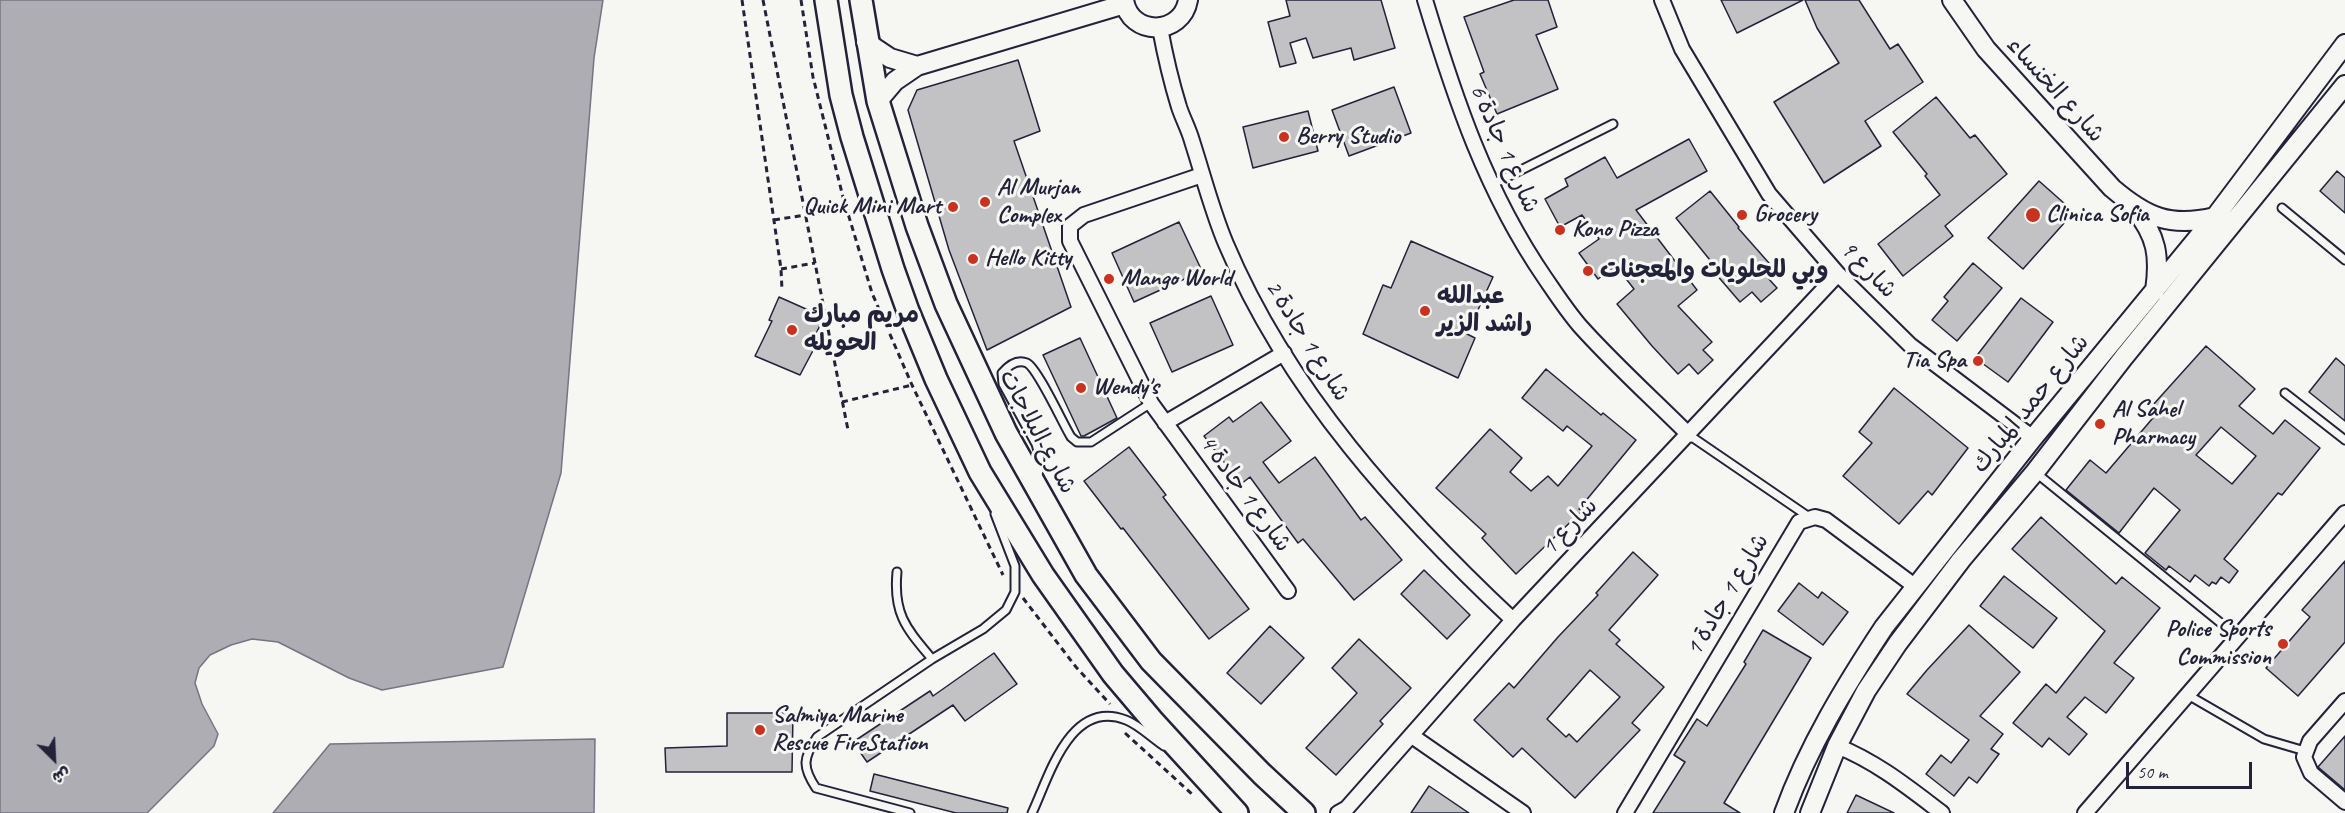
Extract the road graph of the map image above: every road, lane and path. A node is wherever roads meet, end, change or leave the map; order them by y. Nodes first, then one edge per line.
1 (742, 0) edge
2 (763, 0) edge
3 (801, 0) edge
4 (826, 0) edge
5 (861, 0) edge
6 (1188, 0) edge
7 (1425, 0) edge
8 (1662, 0) edge
9 (1952, 0) edge
10 (1125, 2) edge
11 (1160, 28) junction
12 (866, 42) junction
13 (2345, 44) edge
14 (917, 66) junction
15 (2345, 85) edge
16 (878, 101) junction
17 (1613, 124) dead end
18 (1202, 175) junction
19 (1491, 185) junction
20 (2132, 204) junction
21 (2282, 208) dead end
22 (805, 215) junction
23 (2215, 216) junction
24 (774, 220) junction
25 (2345, 260) edge
26 (815, 263) junction
27 (781, 269) junction
28 (1838, 274) junction
29 (782, 290) dead end
30 (2155, 291) junction
31 (1284, 353) junction
32 (912, 385) junction
33 (2285, 393) dead end
34 (842, 402) junction
35 (1151, 404) junction
36 (1166, 423) junction
37 (848, 430) dead end
38 (1689, 435) junction
39 (2032, 438) junction
40 (2345, 440) edge
41 (940, 442) dead end
42 (980, 472) junction
43 (2035, 472) junction
44 (1037, 488) junction
45 (2345, 513) edge
46 (1809, 517) junction
47 (897, 572) dead end
48 (1916, 587) junction
49 (1288, 591) dead end
50 (1513, 620) junction
51 (2238, 637) junction
52 (932, 659) junction
53 (2188, 695) junction
54 (2345, 701) edge
55 (1412, 736) junction
56 (1837, 746) junction
57 (2305, 751) junction
58 (1192, 765) junction
59 (2345, 802) edge
60 (910, 813) edge
61 (1032, 813) edge
62 (1237, 813) edge
63 (1304, 813) edge
64 (1338, 813) edge
65 (1524, 813) edge
66 (1625, 813) edge
67 (1784, 813) edge
68 (1810, 813) edge
69 (1942, 813) edge
70 (2085, 813) edge

1 - 24 path
2 - 22 path
3 - 32 path
4 - 42 main road
5 - 12 main road, شارع البلاجات
6 - 11 main road
7 - 19 street, شارع 1 جادة 6
8 - 28 street, شارع 9
9 - 20 main road, شارع الخنساء
10 - 11 main road
10 - 14 main road
11 - 18 street, شارع 1 جادة 2
12 - 14 main road
12 - 16 main road, شارع البلاجات
13 - 23 main road, شارع حمد المبارك
14 - 16 main road
15 - 43 main road, شارع حمد المبارك
16 - 44 main road, شارع البلاجات
17 - 19 lane
18 - 31 street, شارع 1 جادة 2
18 - 35 street, شارع 1 جادة 4
19 - 38 street, شارع 1 جادة 6
20 - 23 main road, شارع الخنساء
20 - 30 main road, شارع الخنساء
21 - 25 lane
22 - 24 path
22 - 26 path
23 - 30 main road, شارع حمد المبارك
24 - 27 path
26 - 27 path
26 - 34 path
27 - 29 path
28 - 38 street, شارع 1
28 - 39 street, شارع 9
30 - 39 main road, شارع حمد المبارك
31 - 36 street, شارع 1 جادة 4
31 - 50 street, شارع 1 جادة 2
32 - 34 path
32 - 41 path
33 - 40 lane
34 - 37 path
35 - 36 street, شارع 1 جادة 4
35 - 44 lane
36 - 49 street, شارع 1 جادة 4
38 - 46 lane
38 - 50 street, شارع 1
39 - 48 main road, شارع حمد المبارك
42 - 52 lane
42 - 58 main road
43 - 51 lane
43 - 56 main road, شارع حمد المبارك
44 - 63 main road, شارع البلاجات
45 - 51 street
46 - 48 street
46 - 66 street, شارع 1 جادة 1
47 - 52 lane
48 - 67 main road, شارع حمد المبارك
50 - 55 street, شارع 1
51 - 53 street
52 - 60 lane
53 - 57 lane
53 - 70 street
54 - 57 street
55 - 64 street, شارع 1
55 - 65 street
56 - 68 main road, شارع حمد المبارك
56 - 69 street
57 - 59 street
58 - 61 lane
58 - 62 main road

